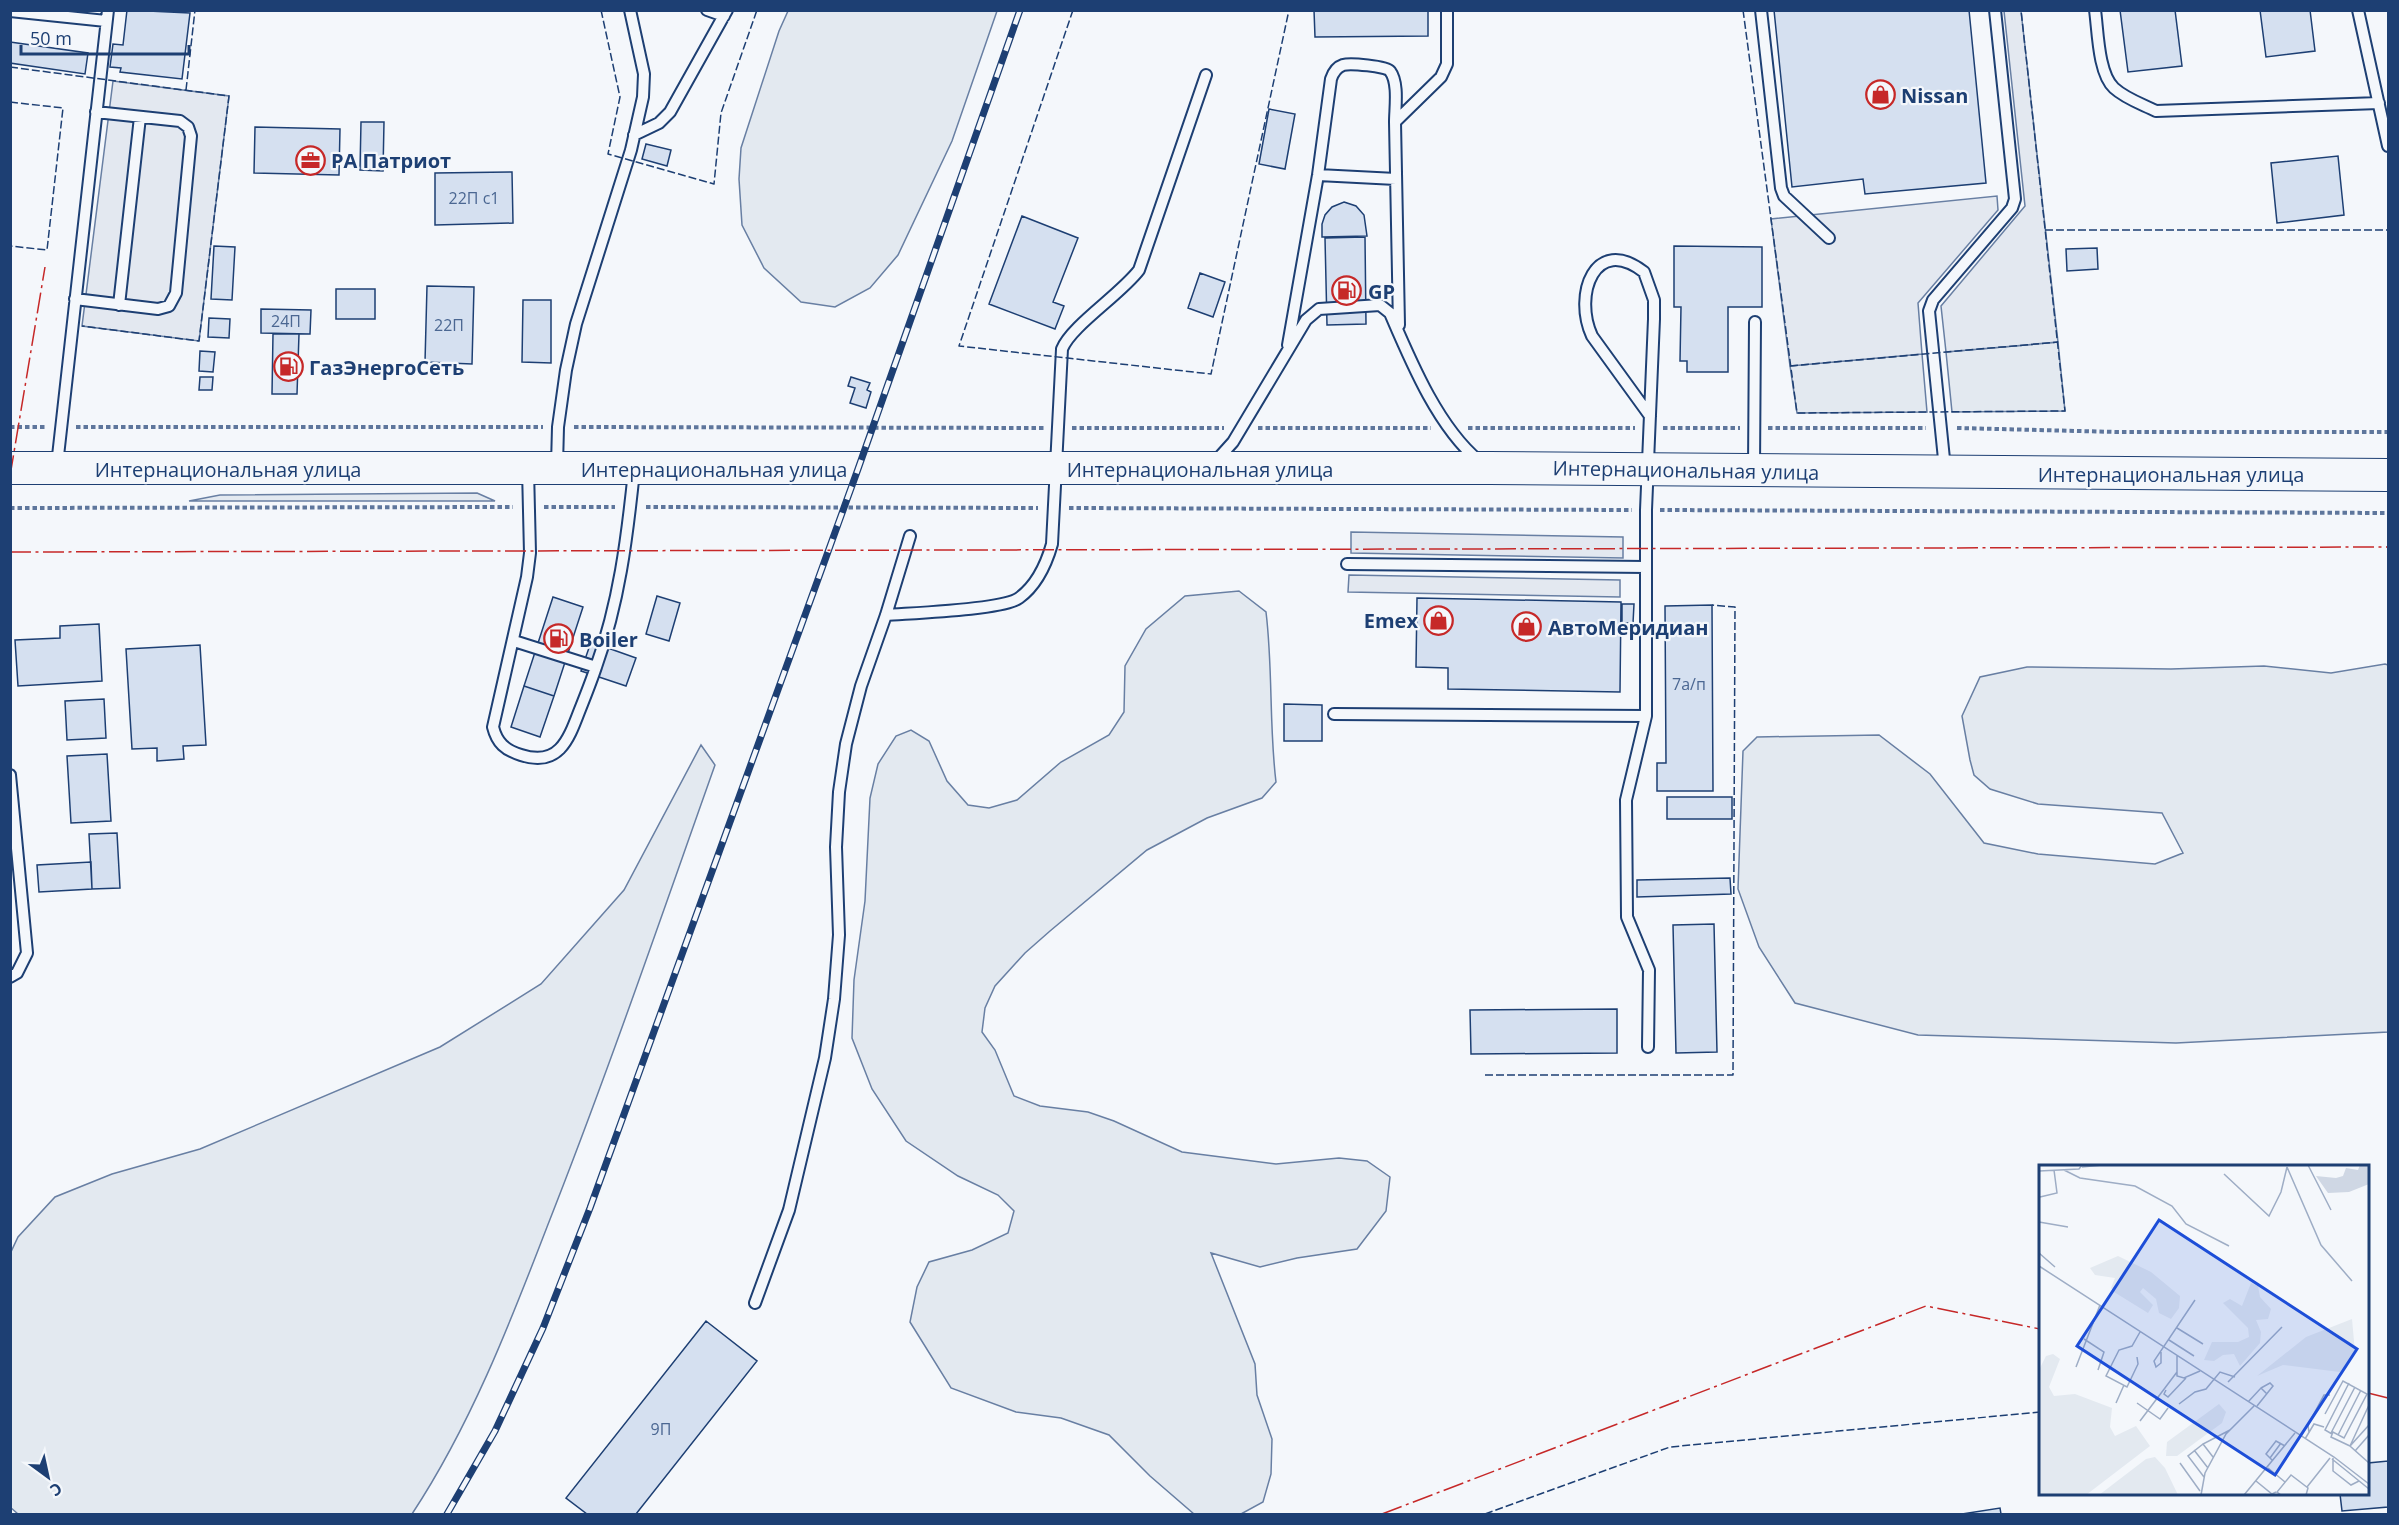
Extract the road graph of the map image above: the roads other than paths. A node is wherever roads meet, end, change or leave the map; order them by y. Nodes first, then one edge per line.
1 (630, 10) edge
2 (707, 10) edge
3 (1447, 10) edge
4 (1761, 10) edge
5 (1995, 10) edge
6 (2095, 10) edge
7 (2358, 10) edge
8 (10, 11) edge
9 (725, 13) edge
10 (107, 16) edge
11 (1206, 75) dead end
12 (2379, 103) junction
13 (96, 112) junction
14 (140, 117) junction
15 (1395, 122) junction
16 (634, 135) junction
17 (2388, 146) edge
18 (1318, 175) junction
19 (1396, 179) junction
20 (1829, 238) dead end
21 (75, 299) junction
22 (119, 305) junction
23 (1755, 322) dead end
24 (1399, 333) junction
25 (1286, 352) junction
26 (1650, 416) junction
27 (10, 468) edge
28 (56, 468) junction
29 (1489, 468) junction
30 (542, 469) junction
31 (634, 469) junction
32 (1054, 469) junction
33 (1208, 470) junction
34 (1647, 470) junction
35 (1755, 471) junction
36 (1946, 472) junction
37 (2388, 475) edge
38 (910, 536) dead end
39 (1347, 564) dead end
40 (1646, 567) junction
41 (886, 615) junction
42 (514, 641) junction
43 (596, 668) junction
44 (1334, 714) dead end
45 (1646, 716) junction
46 (10, 775) edge
47 (10, 977) edge
48 (1648, 1047) dead end
49 (755, 1303) dead end

1 - 16 lane
2 - 9 lane
3 - 15 lane
4 - 20 lane
5 - 36 lane
6 - 12 lane
7 - 12 lane
8 - 10 lane
9 - 16 lane
10 - 13 lane
11 - 32 lane
12 - 17 lane
13 - 14 lane
13 - 21 lane
14 - 22 lane
14 - 22 lane
15 - 18 lane
15 - 19 lane
16 - 30 lane
18 - 19 lane
18 - 25 lane
19 - 24 lane
21 - 22 lane
21 - 28 lane
23 - 35 lane
24 - 25 lane
24 - 29 lane
25 - 33 lane
26 - 26 lane
26 - 34 lane
27 - 28 main road, Интернациональная улица
28 - 30 main road, Интернациональная улица
29 - 33 main road, Интернациональная улица
29 - 34 main road, Интернациональная улица
30 - 31 main road, Интернациональная улица
30 - 42 lane
31 - 32 main road, Интернациональная улица
31 - 43 lane
32 - 33 main road, Интернациональная улица
32 - 41 lane
34 - 35 main road, Интернациональная улица
34 - 40 lane
35 - 36 main road, Интернациональная улица
36 - 37 main road, Интернациональная улица
38 - 41 lane
39 - 40 lane
40 - 45 lane
41 - 49 lane
42 - 43 lane
42 - 43 lane
44 - 45 lane
45 - 48 lane
46 - 47 lane

